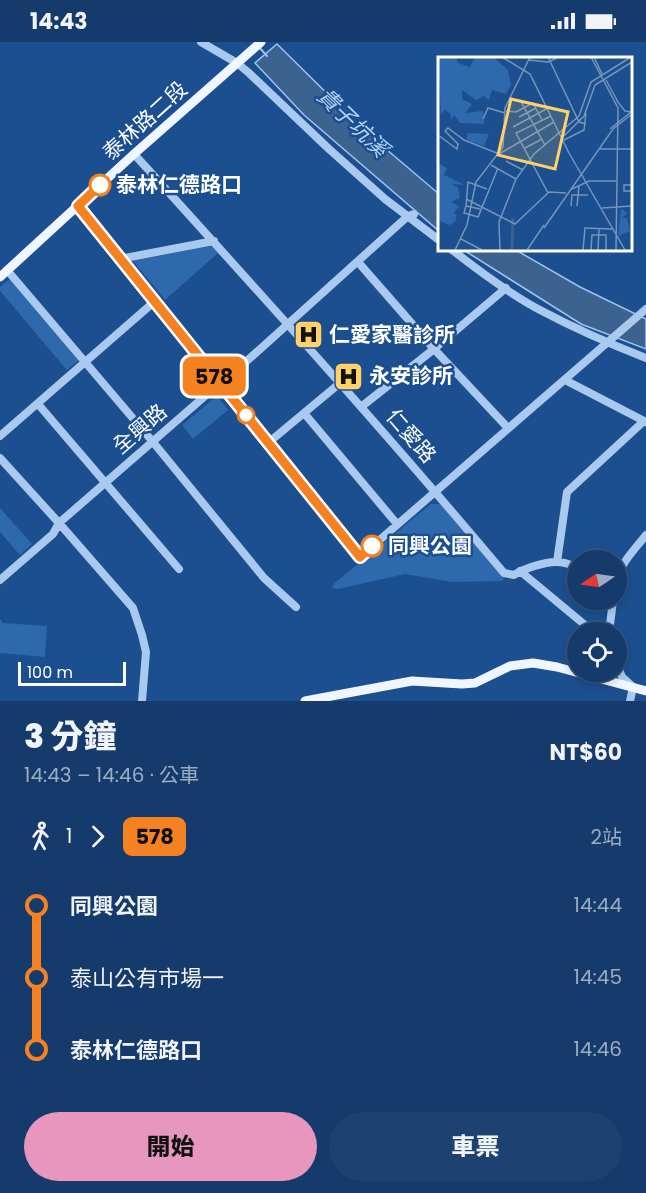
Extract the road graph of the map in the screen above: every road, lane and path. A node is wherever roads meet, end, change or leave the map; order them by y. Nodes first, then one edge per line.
1 (201, 42) edge
2 (261, 42) edge
3 (240, 61) junction
4 (134, 154) junction
5 (78, 206) junction
6 (411, 215) junction
7 (438, 239) edge
8 (214, 241) junction
9 (452, 250) edge
10 (120, 259) junction
11 (358, 262) junction
12 (4, 273) edge
13 (506, 288) junction
14 (154, 302) junction
15 (644, 311) edge
16 (288, 325) junction
17 (610, 341) junction
18 (434, 349) junction
19 (646, 358) edge
20 (86, 362) junction
21 (565, 380) junction
22 (220, 383) junction
23 (340, 383) junction
24 (38, 404) junction
25 (362, 407) junction
26 (304, 413) junction
27 (645, 422) edge
28 (508, 428) junction
29 (2, 435) edge
30 (153, 442) junction
31 (268, 443) junction
32 (0, 458) edge
33 (106, 483) junction
34 (435, 491) junction
35 (59, 524) junction
36 (397, 524) junction
37 (646, 535) edge
38 (627, 560) edge
39 (557, 562) junction
40 (567, 564) edge
41 (179, 569) dead end
42 (520, 571) junction
43 (0, 580) edge
44 (296, 607) dead end
45 (581, 622) edge
46 (627, 682) edge
47 (633, 687) junction
48 (646, 691) edge
49 (142, 701) edge
50 (305, 701) edge
51 (630, 701) edge

1 - 3 street
2 - 3 main road, 泰林路二段
3 - 4 main road, 泰林路二段
3 - 6 street
4 - 5 main road, 泰林路二段
4 - 8 street, 仁愛路
5 - 10 street
5 - 12 main road, 泰林路二段
6 - 7 street
6 - 11 street, 全興路
8 - 10 street
8 - 16 street, 仁愛路
9 - 13 street
10 - 14 street
11 - 16 street, 全興路
11 - 18 street
12 - 20 street
13 - 17 street
13 - 18 street
14 - 20 street
14 - 22 street
15 - 17 street
16 - 22 street, 全興路
16 - 23 street, 仁愛路
17 - 19 street
17 - 21 street
18 - 25 street
18 - 28 street
20 - 24 street
20 - 30 street
21 - 27 street
21 - 28 street
22 - 30 street, 全興路
22 - 31 street
23 - 25 street, 仁愛路
23 - 26 street
24 - 29 street
24 - 33 street
25 - 34 street, 仁愛路
26 - 31 street
26 - 36 street
27 - 39 street
28 - 34 street
30 - 33 street, 全興路
30 - 44 street
31 - 36 street
32 - 35 street
33 - 35 street, 全興路
33 - 41 street
34 - 36 street
34 - 42 street, 仁愛路
35 - 43 street, 全興路
35 - 49 street
37 - 38 street
39 - 40 street
39 - 42 street
42 - 45 street, 仁愛路
46 - 47 street
47 - 48 main road
47 - 50 main road
47 - 51 street

